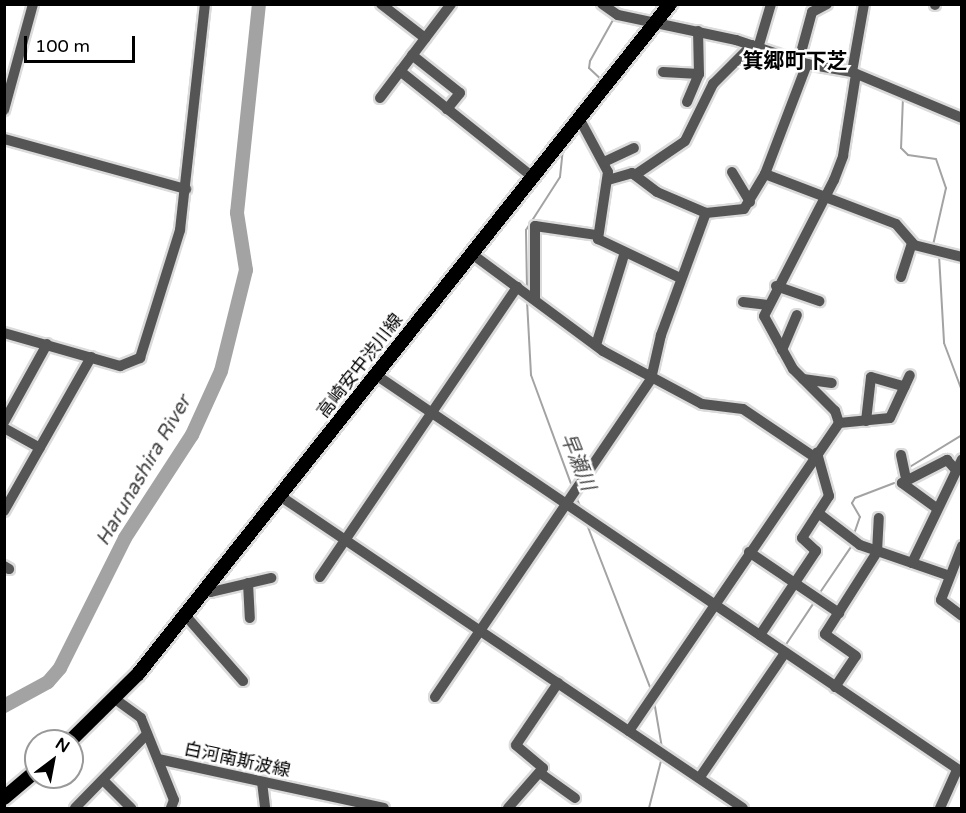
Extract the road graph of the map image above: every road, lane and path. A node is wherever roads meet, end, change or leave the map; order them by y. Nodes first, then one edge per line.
1 (33, 4) edge
2 (205, 4) edge
3 (381, 4) edge
4 (451, 4) edge
5 (602, 4) edge
6 (670, 4) edge
7 (771, 4) edge
8 (827, 4) edge
9 (864, 4) edge
10 (617, 9) edge
11 (656, 22) junction
12 (698, 31) junction
13 (425, 38) junction
14 (755, 46) junction
15 (412, 56) junction
16 (803, 62) junction
17 (400, 71) junction
18 (663, 72) dead end
19 (854, 73) junction
20 (699, 74) junction
21 (380, 98) dead end
22 (687, 102) dead end
23 (447, 109) junction
24 (4, 110) edge
25 (579, 118) junction
26 (962, 118) edge
27 (4, 138) edge
28 (634, 148) dead end
29 (604, 162) junction
30 (732, 172) dead end
31 (765, 174) junction
32 (635, 175) junction
33 (533, 177) junction
34 (608, 180) junction
35 (186, 189) junction
36 (826, 200) junction
37 (750, 202) junction
38 (706, 213) junction
39 (597, 235) junction
40 (912, 243) junction
41 (472, 254) junction
42 (624, 255) junction
43 (962, 258) edge
44 (901, 277) dead end
45 (680, 278) junction
46 (777, 286) junction
47 (519, 288) junction
48 (533, 298) junction
49 (819, 301) dead end
50 (742, 302) dead end
51 (766, 305) junction
52 (797, 315) dead end
53 (5, 334) edge
54 (47, 345) junction
55 (596, 345) junction
56 (782, 350) junction
57 (91, 357) junction
58 (376, 375) junction
59 (910, 375) dead end
60 (651, 379) junction
61 (803, 379) junction
62 (832, 383) dead end
63 (905, 387) junction
64 (432, 413) junction
65 (866, 421) junction
66 (4, 422) edge
67 (839, 423) junction
68 (4, 428) edge
69 (40, 448) junction
70 (815, 454) junction
71 (901, 455) dead end
72 (962, 459) edge
73 (955, 469) junction
74 (906, 479) junction
75 (280, 496) junction
76 (568, 502) junction
77 (935, 507) junction
78 (4, 511) edge
79 (818, 513) junction
80 (879, 518) dead end
81 (346, 540) junction
82 (962, 546) edge
83 (749, 552) junction
84 (878, 552) junction
85 (912, 563) junction
86 (947, 575) junction
87 (320, 577) dead end
88 (271, 578) dead end
89 (248, 583) junction
90 (794, 583) junction
91 (206, 590) junction
92 (714, 605) junction
93 (839, 613) junction
94 (185, 615) junction
95 (962, 616) edge
96 (250, 618) dead end
97 (480, 631) junction
98 (760, 635) junction
99 (785, 653) junction
100 (243, 681) dead end
101 (558, 683) junction
102 (835, 687) junction
103 (435, 698) dead end
104 (115, 699) junction
105 (83, 729) edge
106 (629, 730) junction
107 (147, 734) junction
108 (158, 759) junction
109 (959, 771) edge
110 (540, 773) junction
111 (700, 777) junction
112 (103, 780) junction
113 (24, 781) edge
114 (262, 782) junction
115 (4, 798) edge
116 (575, 798) dead end
117 (75, 808) edge
118 (131, 808) edge
119 (171, 808) edge
120 (265, 808) edge
121 (384, 808) edge
122 (508, 808) edge
123 (743, 808) edge
124 (940, 808) edge

1 - 24 street
2 - 35 street
3 - 13 street
4 - 13 street
5 - 10 street
6 - 11 main road, 高崎安中渋川線
7 - 14 street
8 - 16 street
9 - 19 street
10 - 11 street
11 - 12 street
11 - 25 main road, 高崎安中渋川線
12 - 14 street
12 - 20 street
13 - 15 street
14 - 16 street
14 - 32 street
15 - 17 street
15 - 23 street
16 - 19 street
16 - 31 street
17 - 21 street
17 - 23 street
18 - 20 street
19 - 26 street
19 - 36 street
20 - 22 street
23 - 33 street
25 - 29 street
25 - 33 main road, 高崎安中渋川線
27 - 35 street
28 - 29 street
29 - 34 street
30 - 37 street
31 - 36 street
31 - 37 street
32 - 34 street
32 - 38 street
33 - 41 main road, 高崎安中渋川線
34 - 39 street
35 - 57 street
36 - 40 street
36 - 46 street
37 - 38 street
38 - 45 street
39 - 42 street
39 - 48 street
40 - 43 street
40 - 44 street
41 - 47 street
41 - 58 main road, 高崎安中渋川線
42 - 45 street
42 - 55 street
45 - 60 street
46 - 49 street
46 - 51 street
47 - 48 street
47 - 64 street
48 - 55 street
50 - 51 street
51 - 56 street
52 - 56 street
53 - 54 street
54 - 57 street
54 - 66 street
55 - 60 street
56 - 61 street
57 - 69 street
58 - 64 street
58 - 75 main road, 高崎安中渋川線
59 - 63 street
60 - 70 street
60 - 76 street
61 - 62 street
61 - 67 street
63 - 65 street
63 - 65 street
64 - 76 street
64 - 81 street
65 - 67 street
67 - 70 street
68 - 69 street
69 - 78 street
70 - 79 street
70 - 83 street
71 - 74 street
72 - 73 street
73 - 74 street
73 - 77 street
74 - 77 street
75 - 81 street
75 - 91 main road, 高崎安中渋川線
76 - 92 street
76 - 97 street
77 - 85 street
79 - 84 street
79 - 90 street
80 - 84 street
81 - 87 street
81 - 97 street
82 - 86 street
83 - 90 street
83 - 92 street
84 - 85 street
84 - 93 street
85 - 86 street
86 - 95 street
88 - 89 street
89 - 91 street
89 - 96 street
90 - 93 street
90 - 98 street
91 - 94 main road, 高崎安中渋川線
92 - 98 street
92 - 106 street
93 - 102 street
94 - 100 street
94 - 104 main road, 高崎安中渋川線
97 - 101 street
97 - 103 street
98 - 99 street
99 - 102 street
99 - 111 street
101 - 106 street
101 - 110 street
102 - 109 street
104 - 105 main road, 高崎安中渋川線
104 - 107 street, 白河南斯波線
106 - 111 street
107 - 108 street, 白河南斯波線
107 - 112 street
108 - 114 street, 白河南斯波線
108 - 119 street
109 - 124 street
110 - 116 street
110 - 122 street
111 - 123 street
112 - 117 street
112 - 118 street
113 - 115 main road
114 - 120 street
114 - 121 street, 白河南斯波線

